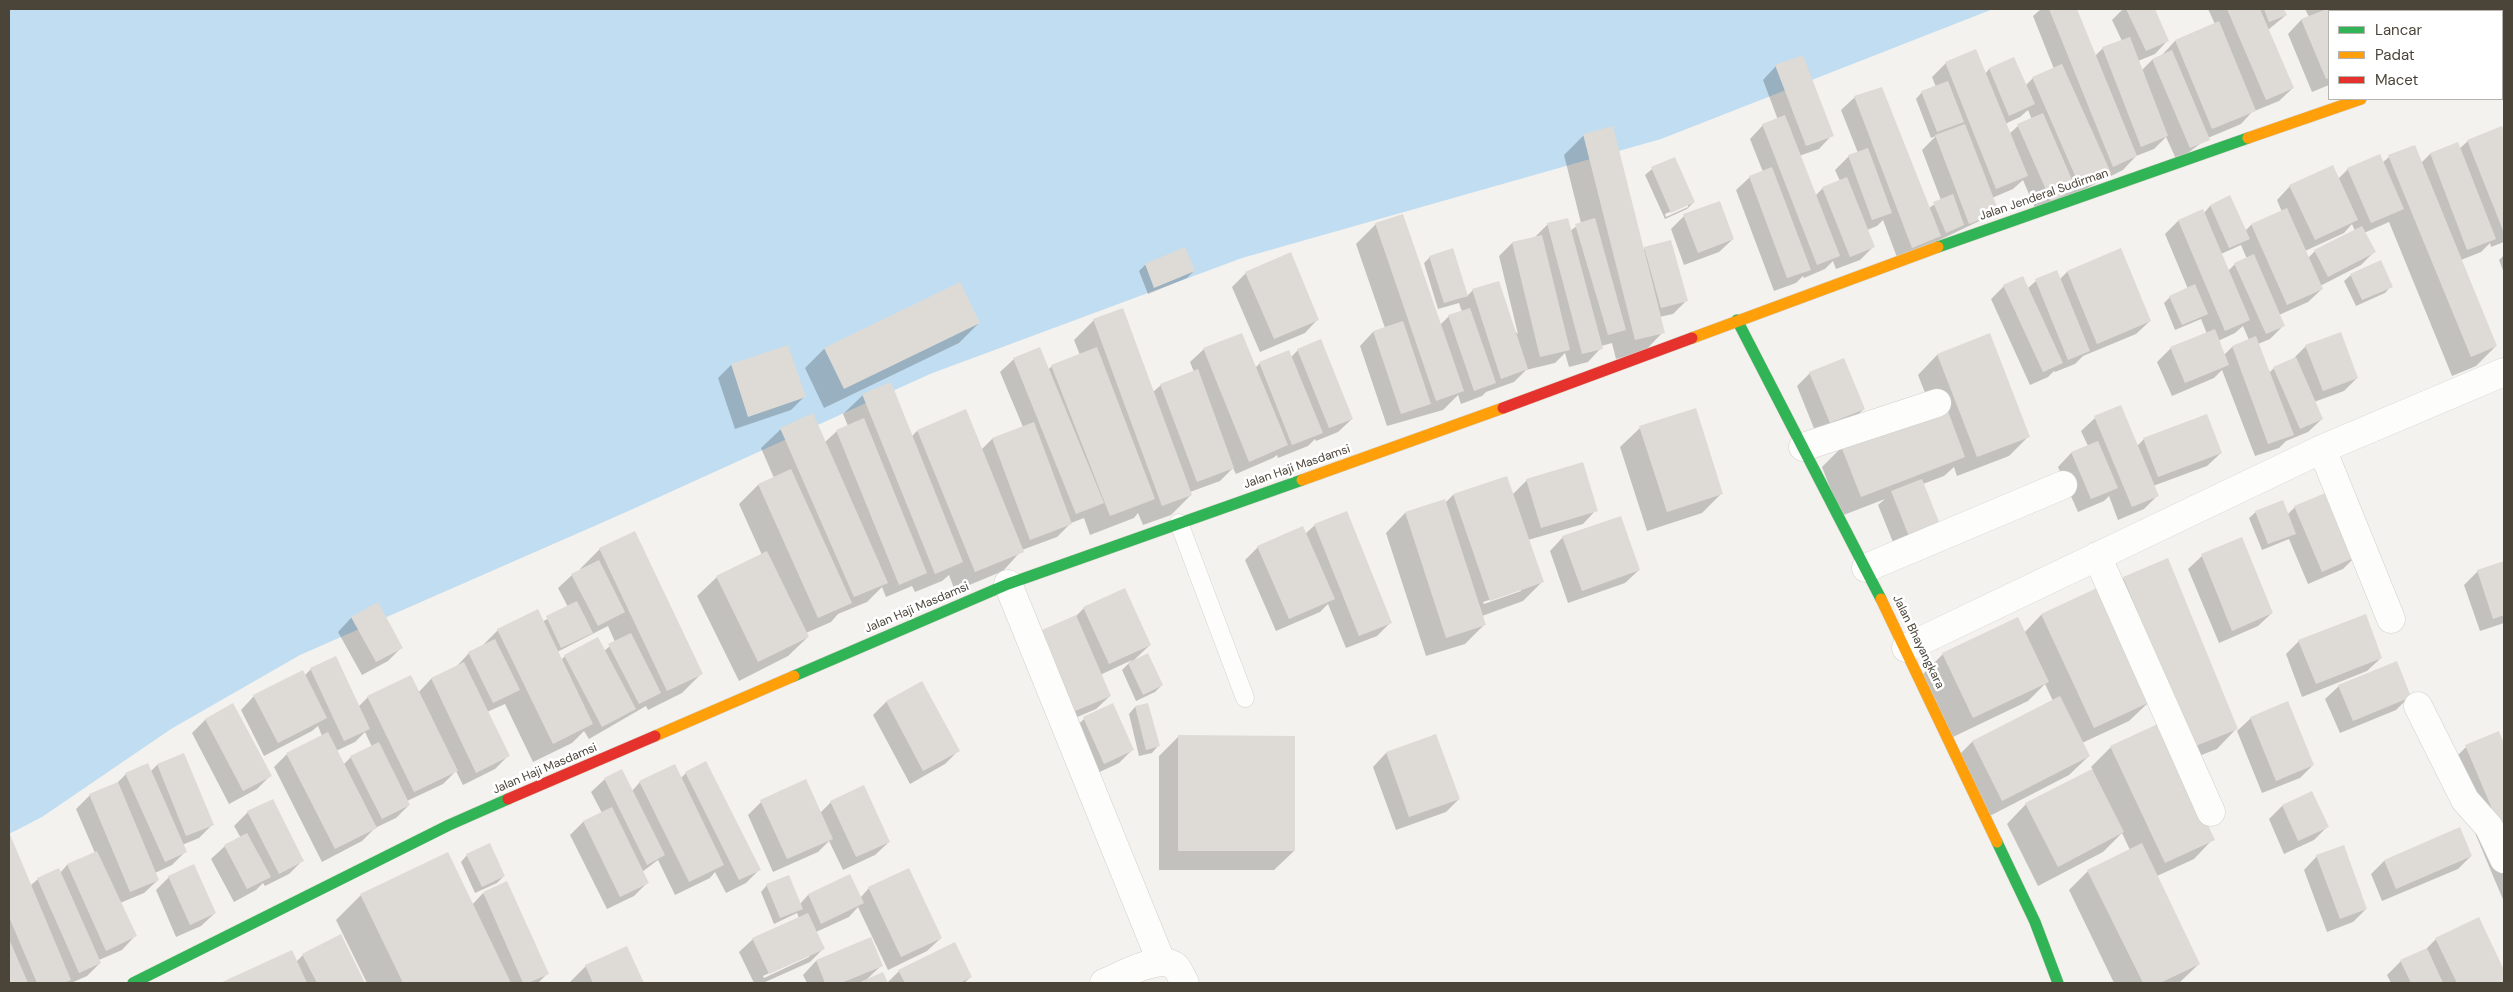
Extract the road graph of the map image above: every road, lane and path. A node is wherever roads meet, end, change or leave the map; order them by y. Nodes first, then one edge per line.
1 (2358, 100) edge
2 (1738, 320) junction
3 (2504, 372) edge
4 (1937, 404) dead end
5 (1803, 447) junction
6 (2322, 449) junction
7 (2063, 485) dead end
8 (1179, 523) junction
9 (2097, 556) junction
10 (1866, 568) junction
11 (1008, 584) junction
12 (2392, 619) dead end
13 (1906, 648) junction
14 (1245, 698) dead end
15 (2418, 706) dead end
16 (2211, 812) dead end
17 (2504, 859) edge
18 (1161, 961) junction
19 (133, 983) edge
20 (1104, 983) edge
21 (1185, 983) edge
22 (2058, 983) edge

1 - 2 main road, Jalan Jenderal Sudirman
2 - 5 main road, Jalan Bhayangkara
2 - 8 main road, Jalan Haji Masdamsi
3 - 6 street
4 - 5 street
5 - 10 main road, Jalan Bhayangkara
6 - 9 street
6 - 12 street
7 - 10 street
8 - 11 main road, Jalan Haji Masdamsi
8 - 14 lane
9 - 13 street
9 - 16 street
10 - 13 main road, Jalan Bhayangkara
11 - 18 street
11 - 19 main road, Jalan Haji Masdamsi
13 - 22 main road, Jalan Bhayangkara
15 - 17 street
18 - 20 street
18 - 21 street

